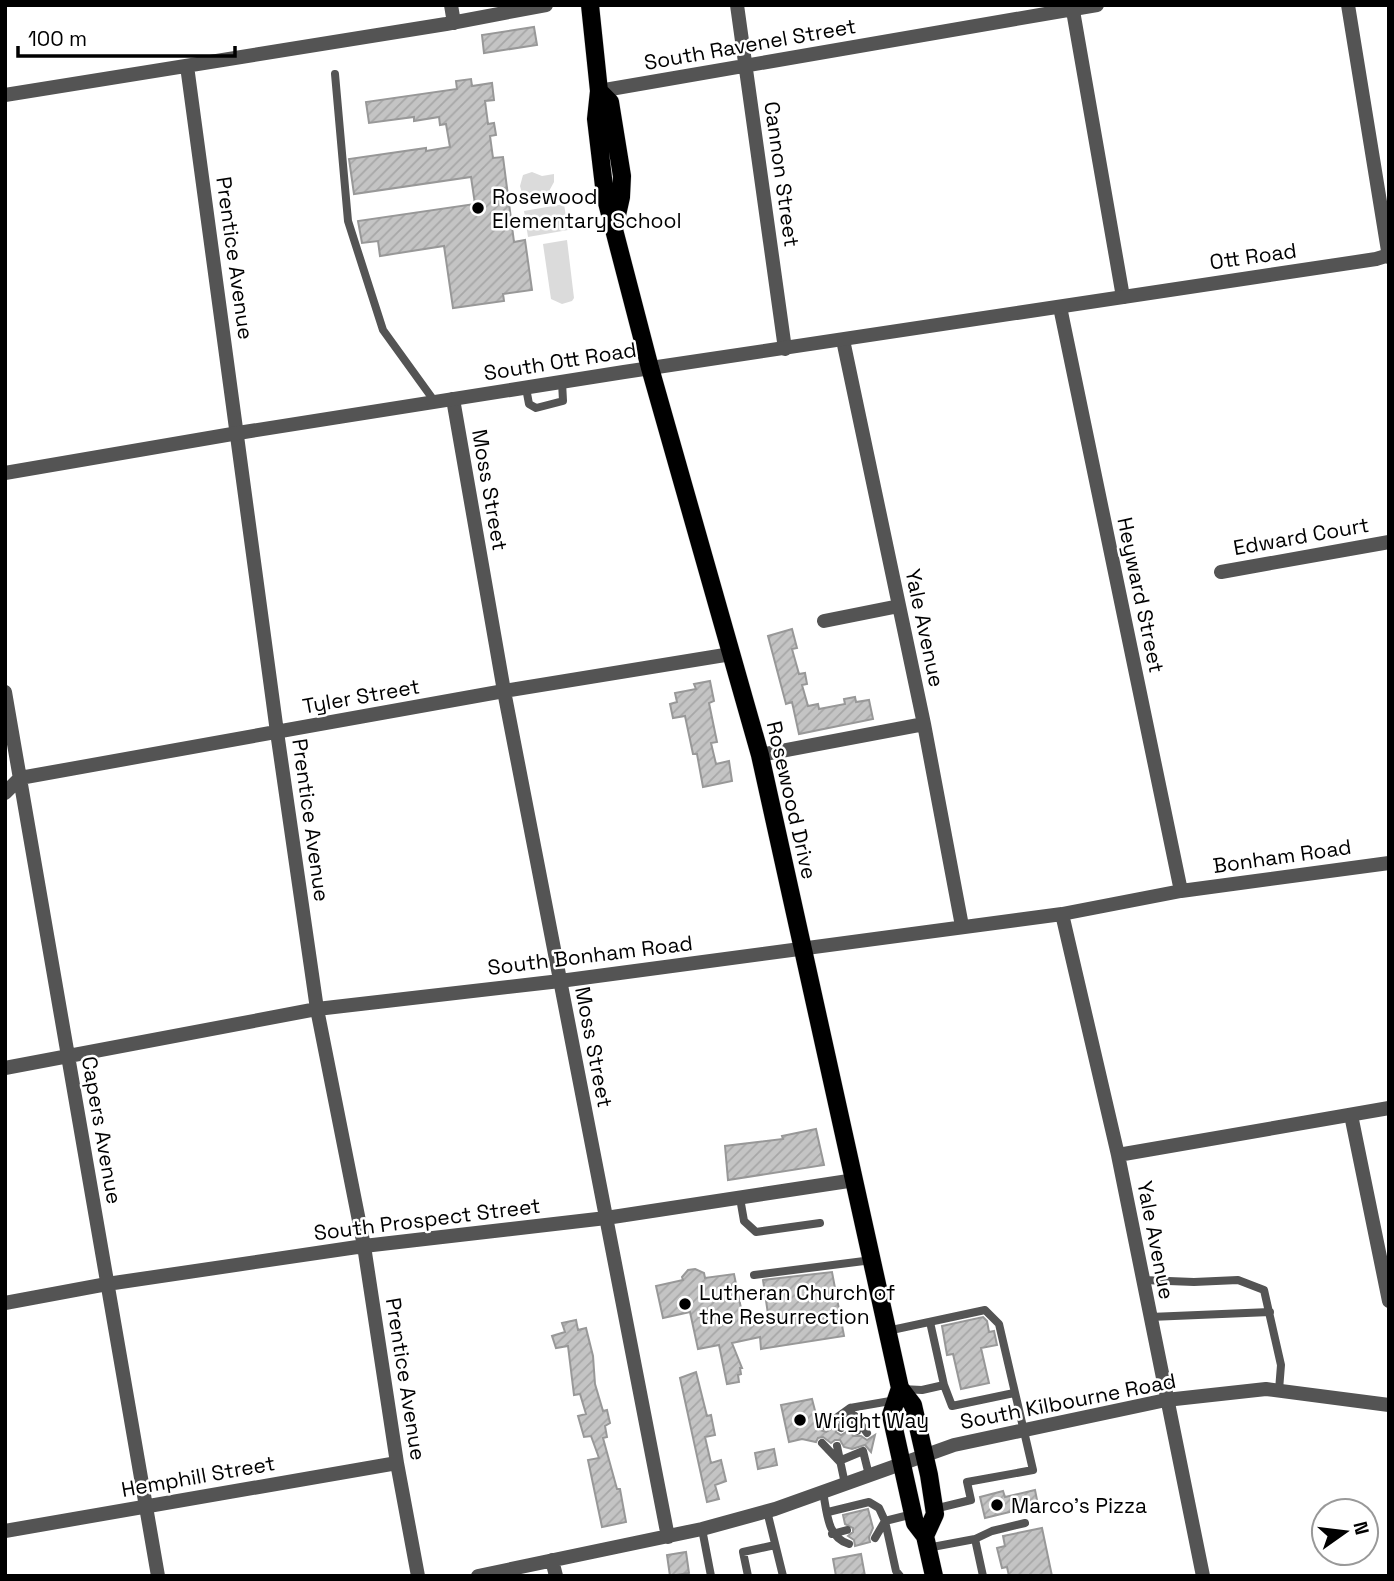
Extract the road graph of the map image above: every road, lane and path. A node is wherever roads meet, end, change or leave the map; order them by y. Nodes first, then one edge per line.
1 (451, 5) edge
2 (546, 5) edge
3 (590, 5) edge
4 (737, 5) edge
5 (1097, 5) edge
6 (1348, 5) edge
7 (1072, 7) edge
8 (454, 23) junction
9 (187, 66) junction
10 (745, 66) junction
11 (335, 74) dead end
12 (599, 91) junction
13 (5, 94) edge
14 (1389, 256) edge
15 (1123, 297) junction
16 (1060, 307) junction
17 (842, 340) junction
18 (785, 349) junction
19 (650, 368) junction
20 (562, 382) junction
21 (526, 387) junction
22 (453, 399) junction
23 (435, 402) junction
24 (238, 433) junction
25 (5, 473) edge
26 (1389, 542) edge
27 (1221, 572) dead end
28 (899, 606) junction
29 (824, 621) dead end
30 (731, 654) junction
31 (504, 691) junction
32 (6, 699) edge
33 (924, 724) junction
34 (277, 732) junction
35 (760, 755) junction
36 (20, 778) junction
37 (5, 793) edge
38 (1389, 863) edge
39 (1181, 891) junction
40 (1062, 914) junction
41 (962, 926) junction
42 (802, 948) junction
43 (560, 981) junction
44 (317, 1009) junction
45 (68, 1057) junction
46 (5, 1068) edge
47 (1389, 1108) edge
48 (1351, 1115) junction
49 (1118, 1155) junction
50 (855, 1180) junction
51 (740, 1198) junction
52 (606, 1218) junction
53 (820, 1223) dead end
54 (364, 1246) junction
55 (872, 1260) junction
56 (754, 1275) dead end
57 (1143, 1280) junction
58 (107, 1284) junction
59 (1389, 1301) edge
60 (5, 1303) edge
61 (1270, 1312) junction
62 (1150, 1317) junction
63 (930, 1322) junction
64 (887, 1331) junction
65 (944, 1385) junction
66 (1279, 1390) junction
67 (1014, 1393) junction
68 (898, 1394) junction
69 (1166, 1400) junction
70 (1389, 1405) edge
71 (850, 1408) junction
72 (825, 1426) dead end
73 (841, 1428) dead end
74 (857, 1431) dead end
75 (1024, 1431) junction
76 (867, 1433) dead end
77 (822, 1443) dead end
78 (837, 1446) dead end
79 (854, 1449) dead end
80 (925, 1455) junction
81 (839, 1461) junction
82 (397, 1463) junction
83 (901, 1464) junction
84 (869, 1475) junction
85 (845, 1484) junction
86 (823, 1492) junction
87 (146, 1506) junction
88 (934, 1509) junction
89 (767, 1511) junction
90 (828, 1512) junction
91 (913, 1514) junction
92 (885, 1521) junction
93 (1025, 1522) dead end
94 (873, 1524) dead end
95 (702, 1529) junction
96 (847, 1530) dead end
97 (5, 1531) edge
98 (832, 1534) junction
99 (668, 1537) junction
100 (876, 1538) dead end
101 (975, 1539) junction
102 (926, 1542) junction
103 (849, 1544) dead end
104 (775, 1545) junction
105 (552, 1560) junction
106 (931, 1574) edge
107 (158, 1576) edge
108 (418, 1576) edge
109 (478, 1576) edge
110 (556, 1576) edge
111 (711, 1576) edge
112 (748, 1576) edge
113 (783, 1576) edge
114 (900, 1576) edge
115 (983, 1576) edge
116 (1203, 1576) edge

1 - 8 street
2 - 8 street
3 - 12 main road, Rosewood Drive
4 - 10 street, Cannon Street
5 - 7 street, South Ravenel Street
6 - 14 street
7 - 10 street, South Ravenel Street
7 - 15 street
8 - 9 street
9 - 13 street
9 - 24 street, Prentice Avenue
10 - 12 street, South Ravenel Street
10 - 18 street, Cannon Street
11 - 23 lane
12 - 19 main road, Rosewood Drive
14 - 15 street, Ott Road
15 - 16 street, South Ott Road
16 - 17 street, South Ott Road
16 - 39 street, Heyward Street
17 - 18 street, South Ott Road
17 - 28 street, Yale Avenue
18 - 19 street, South Ott Road
19 - 20 street, South Ott Road
19 - 30 main road, Rosewood Drive
20 - 21 street, South Ott Road
20 - 21 lane
21 - 22 street, South Ott Road
22 - 23 street, South Ott Road
22 - 31 street, Moss Street
23 - 24 street, South Ott Road
24 - 25 street, South Ott Road
24 - 34 street, Prentice Avenue
26 - 27 street, Edward Court
28 - 29 street
28 - 33 street, Yale Avenue
30 - 31 street, Tyler Street
30 - 35 main road, Rosewood Drive
31 - 34 street, Tyler Street
31 - 43 street, Moss Street
32 - 36 street, Capers Avenue
33 - 35 street
33 - 41 street, Yale Avenue
34 - 36 street, Tyler Street
34 - 44 street, Prentice Avenue
35 - 42 main road, Rosewood Drive
36 - 37 street
36 - 45 street, Capers Avenue
38 - 39 street, Bonham Road
39 - 40 street, South Bonham Road
40 - 41 street, South Bonham Road
40 - 49 street, Yale Avenue
41 - 42 street, South Bonham Road
42 - 43 street, South Bonham Road
42 - 50 main road, Rosewood Drive
43 - 44 street, South Bonham Road
43 - 52 street, Moss Street
44 - 45 street, South Bonham Road
44 - 54 street, Prentice Avenue
45 - 46 street, South Bonham Road
45 - 58 street, Capers Avenue
47 - 48 street
48 - 49 street
48 - 59 street
49 - 57 street, Yale Avenue
50 - 51 street, South Prospect Street
50 - 55 main road, Rosewood Drive
51 - 52 street, South Prospect Street
51 - 53 lane
52 - 54 street, South Prospect Street
52 - 99 street, Moss Street
54 - 58 street, South Prospect Street
54 - 82 street, Prentice Avenue
55 - 56 lane
55 - 64 main road, Rosewood Drive
57 - 61 lane
57 - 62 street, Yale Avenue
58 - 60 street, South Prospect Street
58 - 87 street, Capers Avenue
61 - 62 lane
61 - 66 lane
62 - 69 street, Yale Avenue
63 - 64 lane
63 - 65 lane
63 - 67 lane
64 - 68 main road, Rosewood Drive
65 - 67 lane
65 - 68 lane
66 - 69 street, South Kilbourne Road
66 - 70 street, South Kilbourne Road
67 - 75 lane
68 - 71 lane
68 - 80 main road, Rosewood Drive
68 - 83 main road, Rosewood Drive
69 - 75 street, South Kilbourne Road
69 - 116 street, Yale Avenue
71 - 72 lane
71 - 73 lane
71 - 74 lane
71 - 76 lane
75 - 80 street, South Kilbourne Road
75 - 88 lane
77 - 81 lane
78 - 81 lane
79 - 81 lane
80 - 83 street, South Kilbourne Road
80 - 88 main road, Rosewood Drive
81 - 84 lane
81 - 85 lane
82 - 87 street, Hemphill Street
82 - 108 street, Prentice Avenue
83 - 84 street, South Kilbourne Road
83 - 91 main road, Rosewood Drive
84 - 85 street, South Kilbourne Road
85 - 86 street, South Kilbourne Road
86 - 89 street, South Kilbourne Road
86 - 90 lane
87 - 97 street, Hemphill Street
87 - 107 street, Capers Avenue
88 - 102 main road, Rosewood Drive
89 - 95 street, South Kilbourne Road
89 - 104 lane
90 - 92 lane
90 - 98 lane
91 - 92 lane
91 - 102 main road, Rosewood Drive
92 - 94 lane
92 - 100 lane
92 - 114 lane
93 - 101 lane
95 - 99 street, South Kilbourne Road
95 - 111 lane
96 - 98 lane
98 - 103 lane
99 - 105 street, South Kilbourne Road
101 - 102 lane
101 - 115 lane
102 - 106 main road, Rosewood Drive
104 - 112 lane
104 - 113 lane
105 - 109 street, South Kilbourne Road
105 - 110 street

